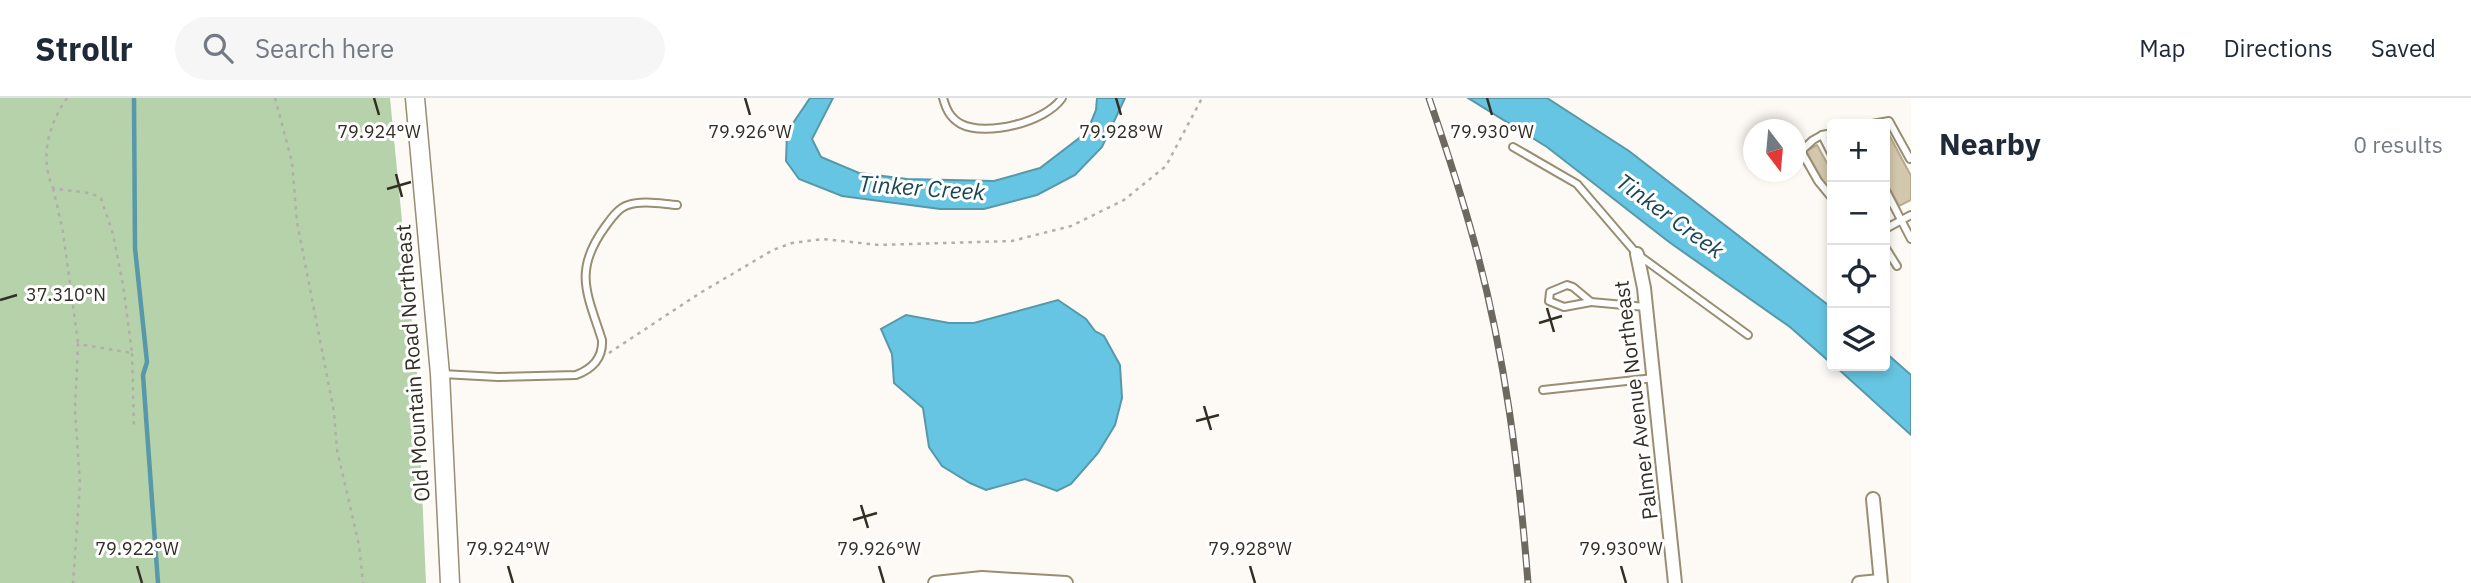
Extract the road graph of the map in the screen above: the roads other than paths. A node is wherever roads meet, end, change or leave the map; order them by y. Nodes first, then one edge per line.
1 (415, 98) edge
2 (943, 98) edge
3 (1062, 98) edge
4 (1890, 123) edge
5 (1827, 134) edge
6 (1822, 135) junction
7 (1827, 145) edge
8 (1513, 147) dead end
9 (1911, 159) edge
10 (1827, 192) edge
11 (1890, 199) edge
12 (677, 205) dead end
13 (1911, 215) edge
14 (1901, 220) junction
15 (1890, 226) edge
16 (1911, 239) edge
17 (1637, 254) junction
18 (1890, 255) edge
19 (1897, 266) dead end
20 (1591, 302) junction
21 (1646, 307) junction
22 (1748, 335) dead end
23 (440, 374) junction
24 (1654, 378) junction
25 (1543, 390) dead end
26 (1873, 499) dead end
27 (982, 580) edge
28 (1880, 582) edge
29 (450, 583) edge
30 (935, 583) edge
31 (1066, 583) edge
32 (1675, 583) edge
33 (1859, 583) edge

1 - 23 street, Old Mountain Road Northeast
2 - 3 lane
4 - 9 lane
5 - 6 lane
6 - 7 lane
6 - 10 lane
8 - 17 lane
11 - 14 lane
12 - 23 lane
13 - 14 lane
14 - 15 lane
14 - 16 lane
17 - 21 street, Palmer Avenue Northeast
17 - 22 lane
18 - 19 lane
20 - 20 lane
20 - 21 lane
21 - 24 street, Palmer Avenue Northeast
23 - 29 street, Old Mountain Road Northeast
24 - 25 lane
24 - 32 street, Palmer Avenue Northeast
26 - 28 street
27 - 30 street
27 - 31 street
28 - 33 street

